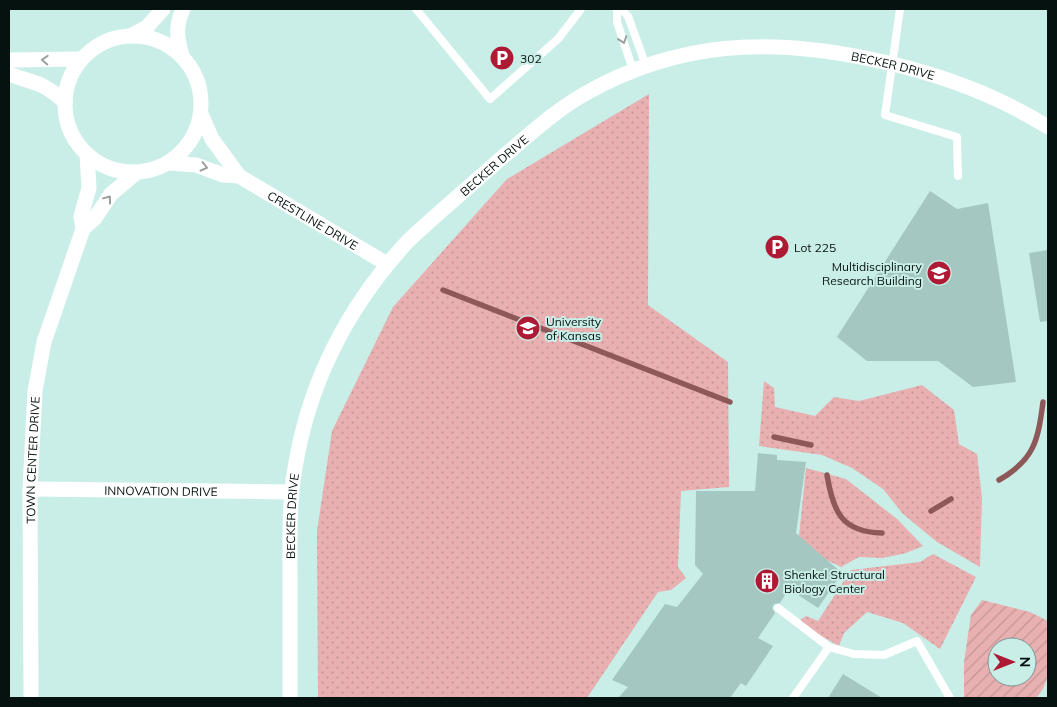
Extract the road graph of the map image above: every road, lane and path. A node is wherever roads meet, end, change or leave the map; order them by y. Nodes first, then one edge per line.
1 (162, 9) edge
2 (183, 9) edge
3 (416, 9) edge
4 (581, 9) edge
5 (619, 9) edge
6 (900, 9) edge
7 (132, 35) junction
8 (182, 56) junction
9 (82, 59) junction
10 (9, 60) edge
11 (892, 63) junction
12 (640, 68) junction
13 (9, 74) edge
14 (65, 102) junction
15 (201, 114) junction
16 (1048, 127) edge
17 (87, 155) junction
18 (168, 163) junction
19 (136, 173) junction
20 (239, 176) junction
21 (958, 176) dead end
22 (83, 229) junction
23 (387, 264) junction
24 (30, 490) junction
25 (292, 492) junction
26 (778, 608) dead end
27 (829, 647) junction
28 (31, 698) edge
29 (290, 698) edge
30 (793, 698) edge
31 (950, 698) edge

1 - 7 street
2 - 8 street
3 - 4 lane
5 -> 12 lane
5 - 12 lane
6 - 11 lane
7 - 8 street
7 - 9 street
8 - 15 street
9 -> 10 street
9 - 14 street
11 - 12 street, BECKER DRIVE
11 - 16 street, BECKER DRIVE
11 - 21 lane
12 - 23 street, BECKER DRIVE
13 - 14 street
14 - 17 street
15 - 18 street
15 - 20 street, CRESTLINE DRIVE
17 - 19 street
17 - 22 street, TOWN CENTER DRIVE
18 - 19 street
18 -> 20 street, CRESTLINE DRIVE
22 -> 19 street, TOWN CENTER DRIVE
20 - 23 street, CRESTLINE DRIVE
22 - 24 street, TOWN CENTER DRIVE
23 - 25 street, BECKER DRIVE
24 - 25 street, INNOVATION DRIVE
24 - 28 street, TOWN CENTER DRIVE
25 - 29 street, BECKER DRIVE
26 - 27 lane
27 - 30 lane
27 - 31 lane

